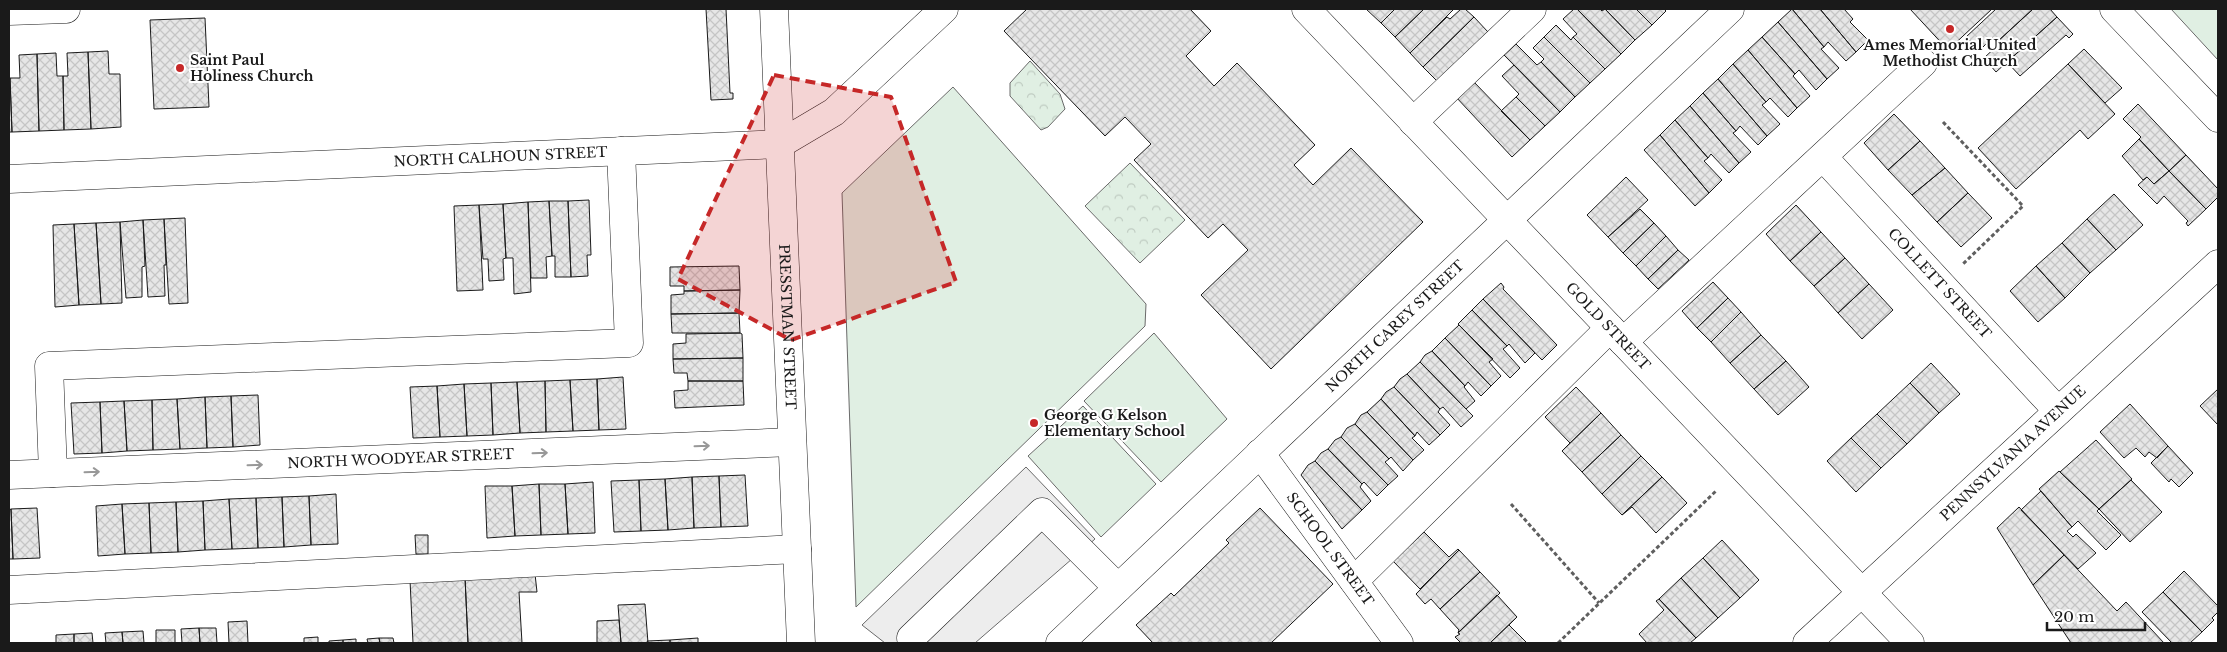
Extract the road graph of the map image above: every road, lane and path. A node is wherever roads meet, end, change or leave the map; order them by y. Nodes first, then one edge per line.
1 (66, 9) edge
2 (774, 9) edge
3 (944, 9) edge
4 (1532, 9) edge
5 (1730, 9) edge
6 (2114, 9) edge
7 (9, 11) edge
8 (1321, 14) edge
9 (1923, 63) dead end
10 (2218, 118) edge
11 (1413, 122) junction
12 (1944, 122) dead end
13 (780, 144) junction
14 (620, 151) junction
15 (1823, 157) junction
16 (9, 179) edge
17 (1508, 220) junction
18 (2218, 264) edge
19 (1957, 270) dead end
20 (1616, 335) junction
21 (2058, 411) junction
22 (792, 442) junction
23 (1260, 453) junction
24 (53, 474) junction
25 (9, 475) edge
26 (1716, 491) dead end
27 (1511, 504) dead end
28 (797, 549) junction
29 (1354, 581) junction
30 (1118, 588) junction
31 (9, 590) edge
32 (1862, 593) junction
33 (1599, 603) junction
34 (911, 638) dead end
35 (801, 643) edge
36 (1060, 643) edge
37 (1399, 643) edge
38 (1558, 643) edge
39 (1807, 643) edge
40 (1910, 643) edge

1 - 7 street
2 - 13 street, PRESSTMAN STREET
3 - 13 street, NORTH CALHOUN STREET
4 - 11 street
5 - 17 street, NORTH CAREY STREET
6 - 10 street
8 - 11 street, GOLD STREET
9 - 15 street
11 - 17 street, GOLD STREET
12 - 19 path
13 - 14 street, NORTH CALHOUN STREET
13 - 22 street, PRESSTMAN STREET
14 - 16 street, NORTH CALHOUN STREET
14 - 24 street
15 - 20 street
15 - 21 street, COLLETT STREET
17 - 20 street, GOLD STREET
17 - 23 street, NORTH CAREY STREET
18 - 21 street, PENNSYLVANIA AVENUE
20 - 29 street
20 - 32 street, GOLD STREET
21 - 32 street, PENNSYLVANIA AVENUE
24 -> 22 street, NORTH WOODYEAR STREET
22 - 28 street, PRESSTMAN STREET
23 - 29 street, SCHOOL STREET
23 - 30 street, NORTH CAREY STREET
24 - 25 street, NORTH WOODYEAR STREET
26 - 33 path
27 - 33 path
28 - 31 street
28 - 35 street, PRESSTMAN STREET
29 - 37 street, SCHOOL STREET
30 - 34 street
30 - 36 street, NORTH CAREY STREET
32 - 39 street, PENNSYLVANIA AVENUE
32 - 40 street, GOLD STREET
33 - 38 path

